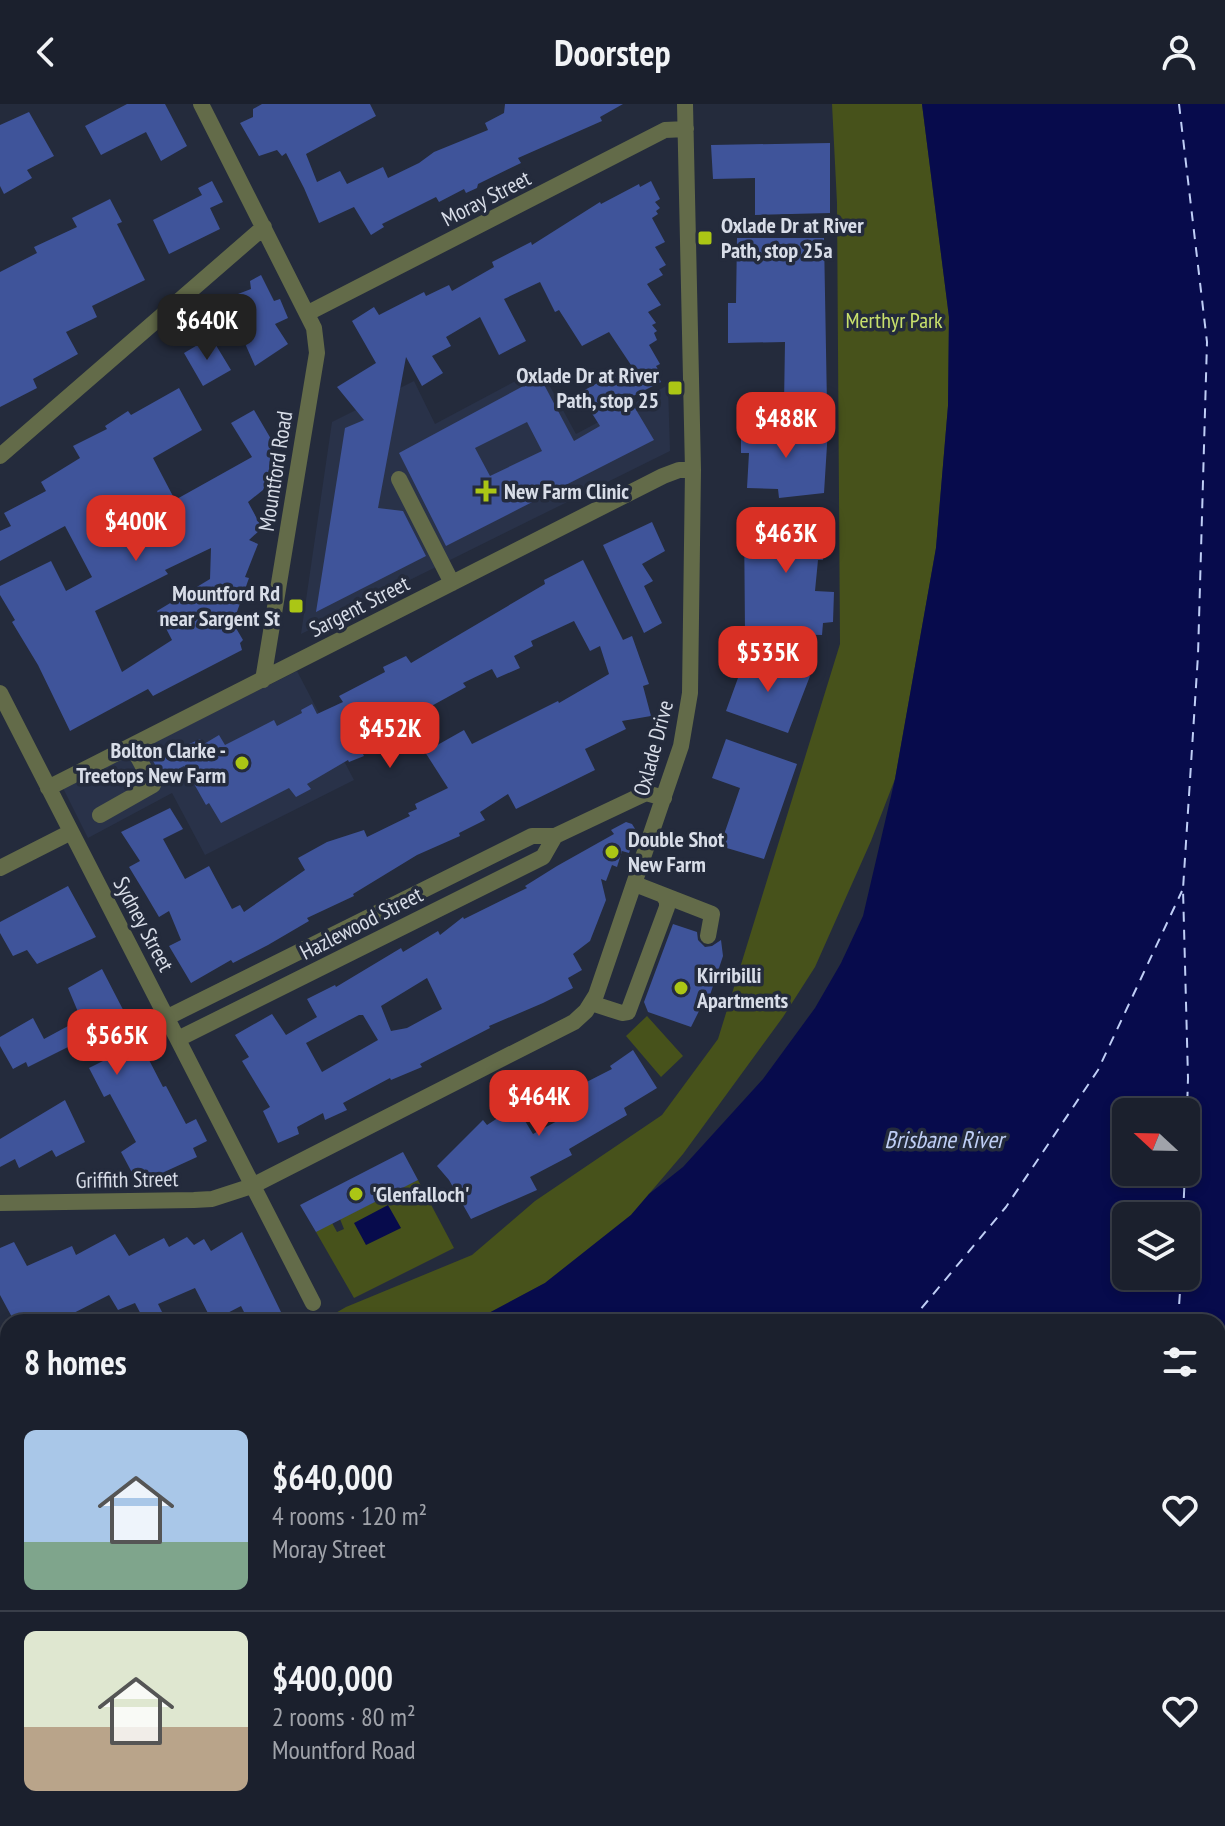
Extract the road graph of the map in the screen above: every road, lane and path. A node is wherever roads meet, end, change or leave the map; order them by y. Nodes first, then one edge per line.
1 (201, 104) edge
2 (685, 104) edge
3 (686, 129) junction
4 (264, 227) junction
5 (308, 313) junction
6 (0, 456) edge
7 (693, 470) junction
8 (399, 479) dead end
9 (452, 583) junction
10 (263, 680) junction
11 (0, 693) edge
12 (132, 746) junction
13 (48, 788) junction
14 (664, 798) junction
15 (100, 815) dead end
16 (71, 832) junction
17 (555, 836) junction
18 (0, 868) edge
19 (635, 884) junction
20 (663, 895) junction
21 (708, 936) dead end
22 (591, 1003) junction
23 (168, 1017) junction
24 (178, 1039) junction
25 (252, 1186) junction
26 (0, 1203) edge
27 (313, 1303) dead end

1 - 4 street, Mountford Road
2 - 3 street, Oxlade Drive
3 - 5 street, Moray Street
3 - 7 street, Oxlade Drive
4 - 5 street, Mountford Road
4 - 6 street
5 - 10 street, Mountford Road
7 - 9 street, Sargent Street
7 - 14 street, Oxlade Drive
8 - 9 street
9 - 10 street, Sargent Street
10 - 12 street, Sargent Street
11 - 13 street, Sydney Street
12 - 13 street, Sargent Street
12 - 15 street
13 - 16 street, Sydney Street
14 - 17 street, Hazlewood Street
14 - 19 street, Oxlade Drive
16 - 18 street
16 - 23 street, Sydney Street
17 - 23 street, Hazlewood Street
17 - 24 street, Hazlewood Street
19 - 20 street
19 - 22 street, Oxlade Drive
20 - 21 street
20 - 22 street
22 - 25 street, Oxlade Drive
23 - 24 street, Sydney Street
24 - 25 street, Sydney Street
25 - 26 street, Griffith Street
25 - 27 street, Sydney Street

